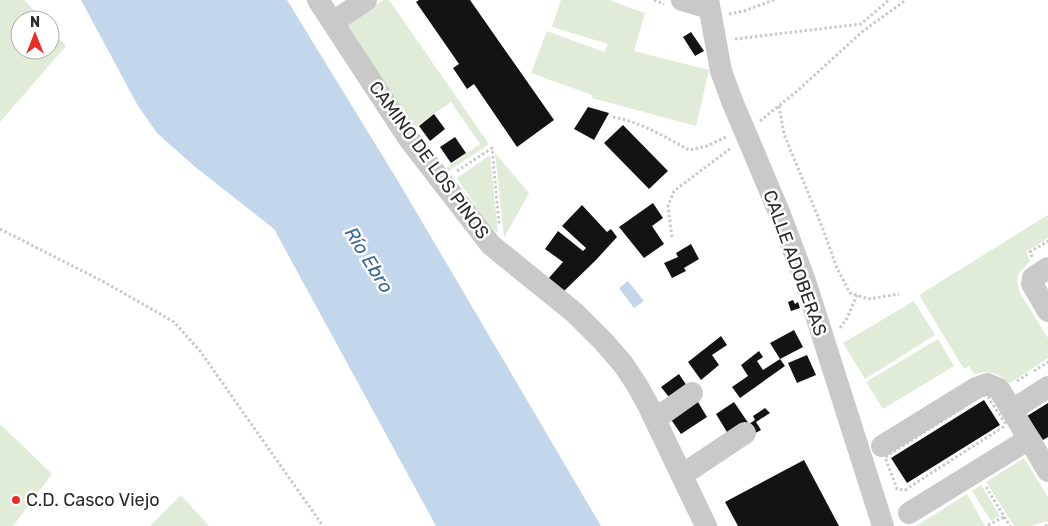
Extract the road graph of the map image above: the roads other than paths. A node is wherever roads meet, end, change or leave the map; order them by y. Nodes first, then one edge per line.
1 (318, 0) edge
2 (366, 0) edge
3 (682, 0) edge
4 (709, 9) edge
5 (333, 22) junction
6 (1048, 268) edge
7 (1048, 310) edge
8 (1048, 387) edge
9 (692, 393) dead end
10 (1012, 410) junction
11 (661, 415) dead end
12 (745, 433) dead end
13 (1028, 438) junction
14 (883, 452) road end
15 (1048, 471) edge
16 (682, 475) junction
17 (908, 513) dead end
18 (706, 526) edge
19 (883, 526) edge

1 - 5 street, CAMINO DE LOS PINOS
2 - 5 street
3 - 4 street
4 - 19 street, CALLE ADOBERAS
5 - 16 street, CAMINO DE LOS PINOS
6 - 7 street
8 - 10 street
9 - 11 street
10 - 13 street
10 - 14 street
12 - 16 street
13 - 15 street
13 - 17 street
16 - 18 street, CAMINO DE LOS PINOS

